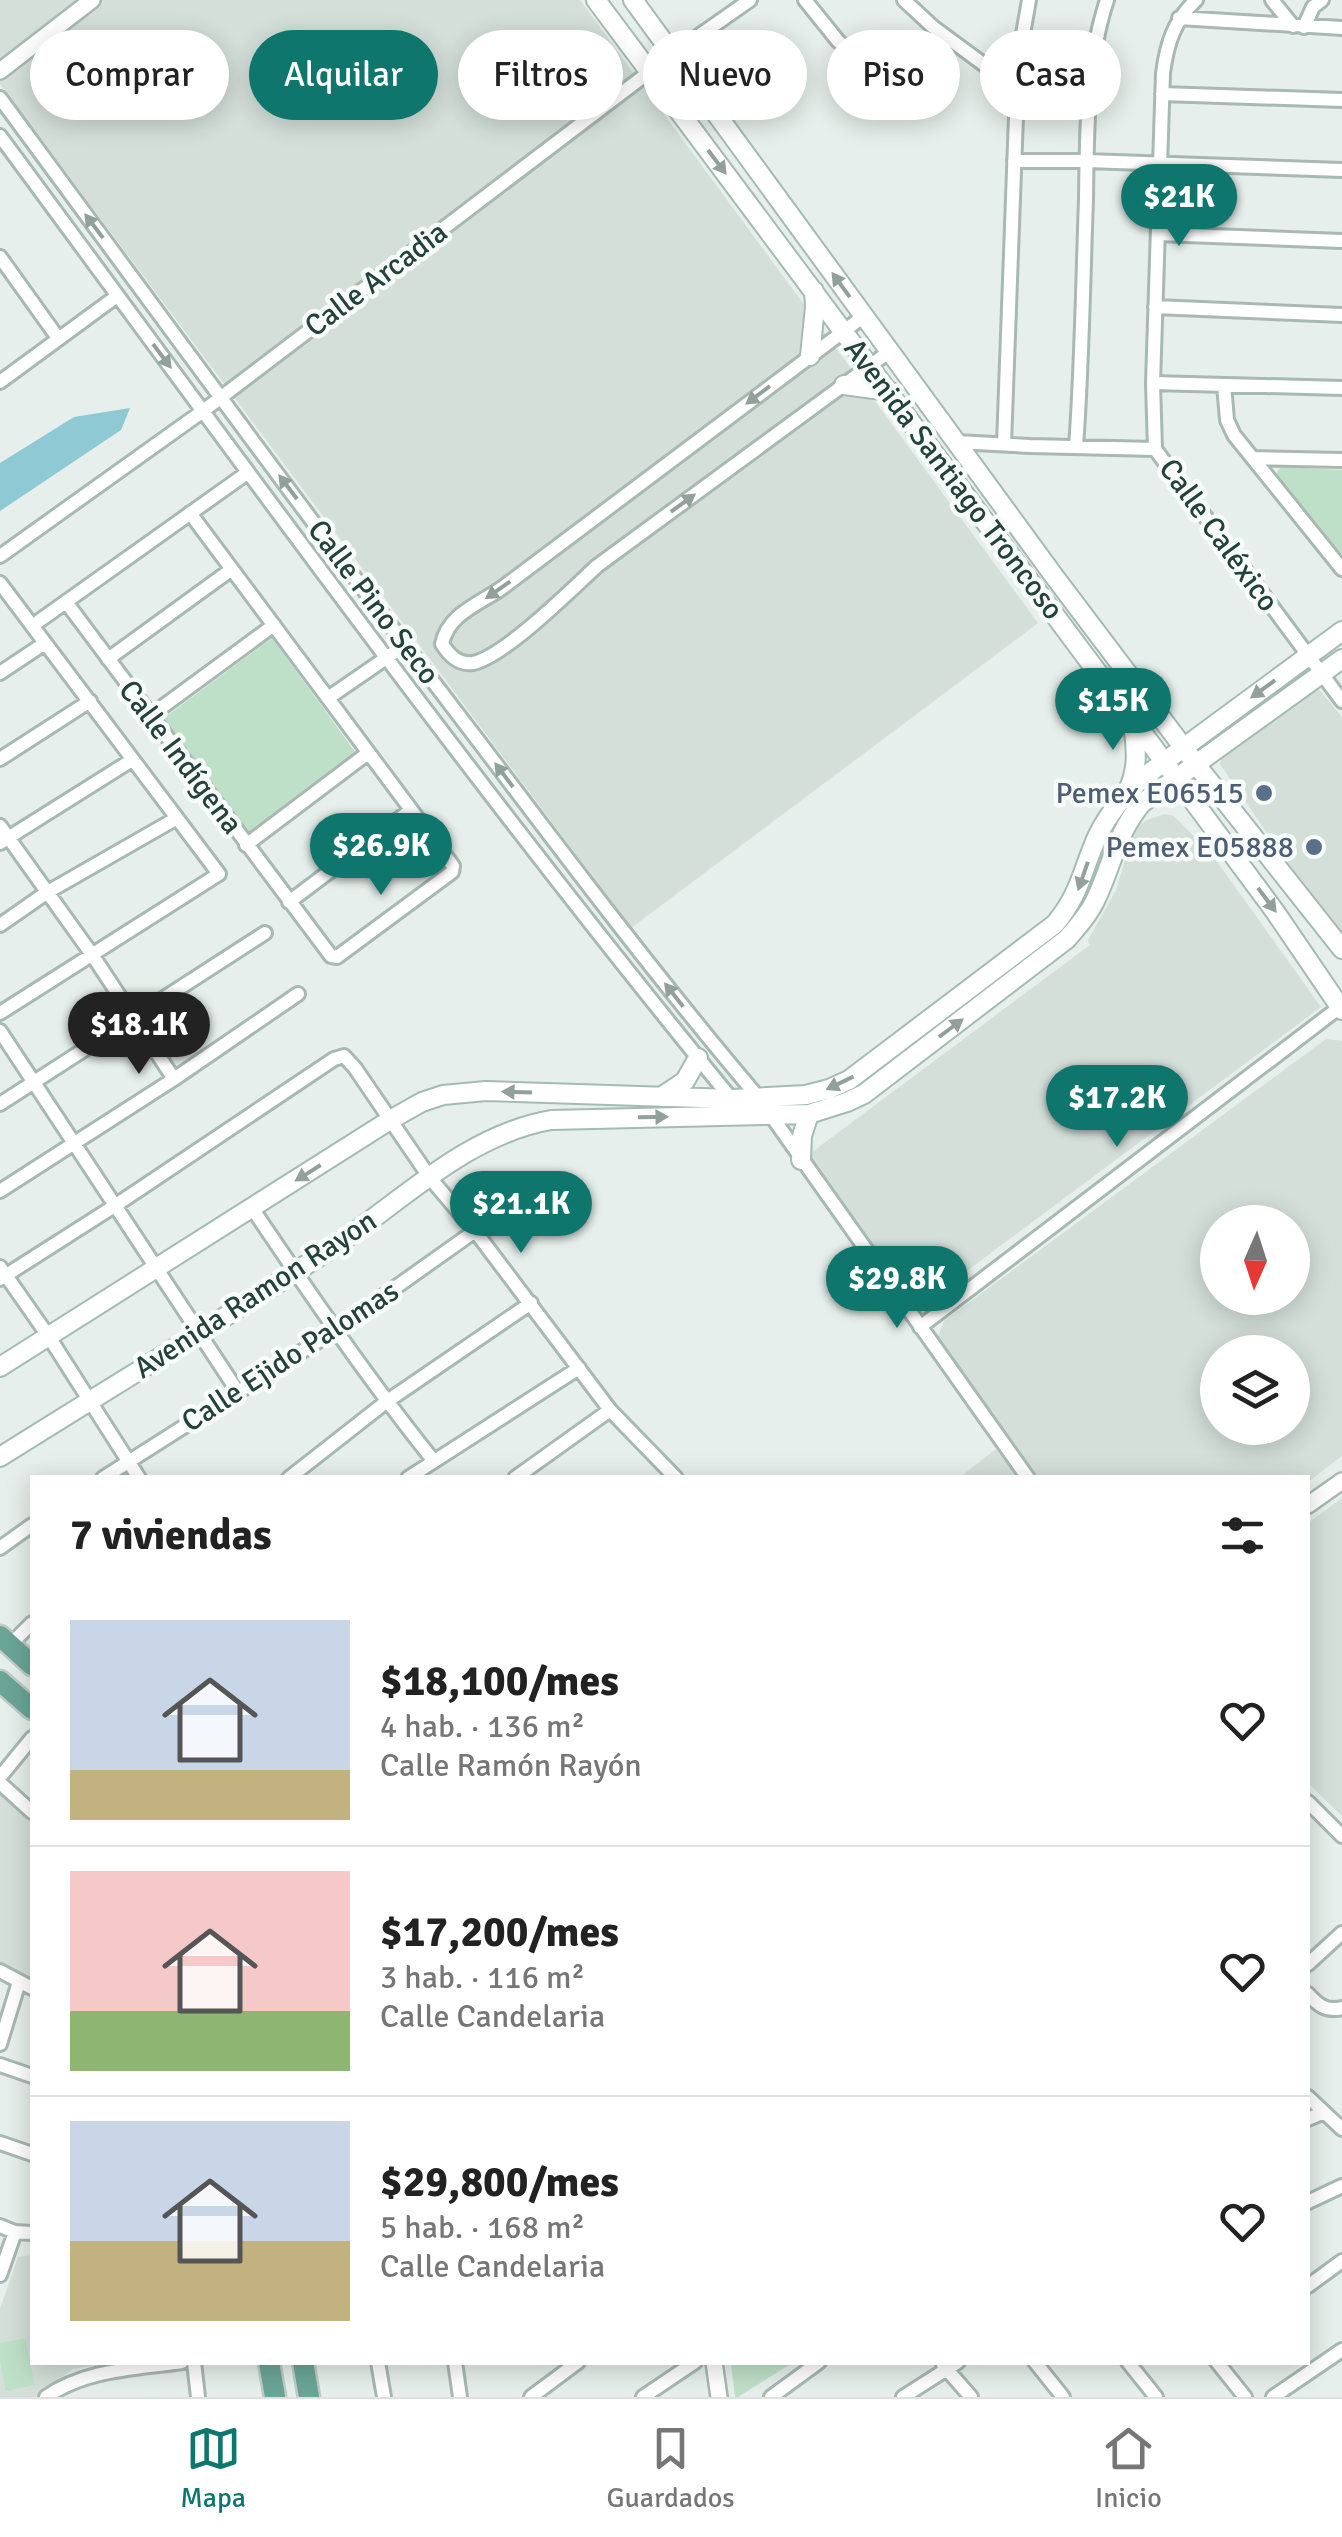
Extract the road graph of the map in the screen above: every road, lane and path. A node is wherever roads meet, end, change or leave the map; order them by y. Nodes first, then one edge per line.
1 (92, 0) edge
2 (596, 0) edge
3 (633, 0) edge
4 (750, 0) edge
5 (804, 0) edge
6 (904, 0) edge
7 (1108, 0) edge
8 (1196, 0) edge
9 (1272, 0) edge
10 (1322, 0) edge
11 (1028, 1) edge
12 (1179, 18) junction
13 (1299, 26) junction
14 (1342, 28) edge
15 (655, 30) edge
16 (707, 30) edge
17 (828, 30) edge
18 (1024, 30) edge
19 (980, 61) edge
20 (643, 63) edge
21 (0, 71) edge
22 (643, 77) edge
23 (1162, 94) junction
24 (0, 98) edge
25 (1342, 100) edge
26 (686, 120) edge
27 (720, 120) edge
28 (1016, 120) edge
29 (0, 136) edge
30 (1014, 161) junction
31 (1086, 161) junction
32 (1160, 165) junction
33 (1342, 170) edge
34 (1158, 234) junction
35 (1342, 241) edge
36 (0, 258) edge
37 (814, 290) junction
38 (117, 296) junction
39 (1156, 307) junction
40 (1342, 315) edge
41 (864, 316) junction
42 (844, 330) junction
43 (58, 338) junction
44 (890, 351) junction
45 (810, 356) junction
46 (870, 365) junction
47 (0, 382) edge
48 (1153, 382) junction
49 (844, 384) junction
50 (1224, 386) junction
51 (1342, 388) edge
52 (889, 390) junction
53 (221, 396) junction
54 (202, 411) junction
55 (956, 442) junction
56 (1004, 444) junction
57 (1076, 447) junction
58 (1155, 449) junction
59 (1252, 458) junction
60 (1342, 460) edge
61 (248, 472) junction
62 (190, 513) junction
63 (0, 556) edge
64 (232, 569) junction
65 (1342, 569) edge
66 (0, 583) edge
67 (66, 602) junction
68 (39, 622) dead end
69 (274, 625) junction
70 (1342, 632) edge
71 (45, 643) junction
72 (405, 645) junction
73 (1308, 656) junction
74 (386, 658) junction
75 (108, 659) junction
76 (1342, 660) edge
77 (0, 672) edge
78 (1322, 675) junction
79 (328, 698) junction
80 (90, 701) junction
81 (1342, 701) edge
82 (150, 716) junction
83 (1132, 718) junction
84 (1183, 746) junction
85 (368, 753) junction
86 (0, 759) edge
87 (132, 760) junction
88 (1164, 762) junction
89 (1196, 764) junction
90 (1177, 779) junction
91 (1132, 801) junction
92 (1197, 807) junction
93 (411, 810) junction
94 (176, 818) junction
95 (3, 836) edge
96 (246, 845) junction
97 (46, 893) junction
98 (289, 902) junction
99 (0, 925) edge
100 (265, 933) dead end
101 (1342, 949) edge
102 (93, 956) junction
103 (298, 994) dead end
104 (1341, 1009) edge
105 (0, 1013) edge
106 (134, 1019) junction
107 (0, 1031) edge
108 (698, 1058) junction
109 (174, 1079) junction
110 (35, 1082) junction
111 (661, 1097) junction
112 (758, 1098) junction
113 (732, 1100) junction
114 (0, 1104) edge
115 (809, 1114) junction
116 (770, 1115) junction
117 (746, 1116) junction
118 (390, 1120) junction
119 (74, 1144) junction
120 (801, 1160) junction
121 (430, 1178) junction
122 (0, 1191) edge
123 (116, 1205) junction
124 (252, 1208) junction
125 (475, 1231) junction
126 (156, 1270) junction
127 (295, 1272) junction
128 (2, 1274) edge
129 (530, 1303) junction
130 (920, 1327) junction
131 (334, 1331) junction
132 (198, 1333) junction
133 (49, 1337) junction
134 (0, 1368) edge
135 (579, 1368) junction
136 (238, 1392) junction
137 (90, 1400) junction
138 (386, 1402) junction
139 (610, 1410) junction
140 (0, 1457) edge
141 (433, 1460) junction
142 (127, 1462) junction
143 (108, 1475) edge
144 (137, 1475) edge
145 (293, 1475) edge
146 (412, 1475) edge
147 (519, 1475) edge
148 (673, 1475) edge
149 (1026, 1475) edge
150 (1342, 1481) edge
151 (1310, 1504) edge
152 (30, 1526) edge
153 (0, 1548) edge
154 (30, 1623) edge
155 (5, 1640) edge
156 (30, 1663) edge
157 (0, 1680) edge
158 (30, 1707) edge
159 (30, 1741) edge
160 (0, 1780) edge
161 (1310, 1804) edge
162 (30, 1810) edge
163 (1342, 1836) edge
164 (1342, 1933) edge
165 (1310, 1962) edge
166 (0, 1971) edge
167 (26, 1985) edge
168 (1310, 1996) edge
169 (1342, 2008) edge
170 (0, 2044) edge
171 (0, 2065) edge
172 (30, 2075) edge
173 (1310, 2099) edge
174 (1324, 2112) junction
175 (1310, 2119) edge
176 (1342, 2129) edge
177 (0, 2144) edge
178 (30, 2153) edge
179 (1342, 2186) edge
180 (1310, 2201) edge
181 (0, 2226) edge
182 (15, 2232) junction
183 (30, 2233) edge
184 (1342, 2262) edge
185 (0, 2275) edge
186 (1310, 2285) edge
187 (1342, 2350) edge
188 (161, 2365) edge
189 (194, 2365) edge
190 (270, 2365) edge
191 (304, 2365) edge
192 (379, 2365) edge
193 (455, 2365) edge
194 (574, 2365) edge
195 (691, 2365) edge
196 (714, 2365) edge
197 (815, 2365) edge
198 (947, 2365) edge
199 (949, 2365) edge
200 (1037, 2365) edge
201 (1130, 2365) edge
202 (1220, 2365) edge
203 (46, 2397) edge
204 (198, 2397) edge
205 (275, 2397) edge
206 (309, 2397) edge
207 (384, 2397) edge
208 (460, 2397) edge
209 (531, 2397) edge
210 (643, 2397) edge
211 (719, 2397) edge
212 (771, 2397) edge
213 (903, 2397) edge
214 (971, 2397) edge
215 (1063, 2397) edge
216 (1156, 2397) edge
217 (1244, 2397) edge
218 (1274, 2397) edge

1 - 21 street
2 - 20 main road, Avenida Santiago Troncoso
3 - 15 main road, Avenida Santiago Troncoso
4 - 16 street, Calle Arcadia
5 - 17 street
6 - 19 street
7 - 31 street
8 - 12 street, Calle Caléxico
9 - 13 street
10 - 13 street
11 - 18 street
12 - 13 street
12 - 23 street, Calle Caléxico
13 - 14 street
22 - 53 street, Calle Arcadia
23 - 25 street
23 - 32 street, Calle Caléxico
53 -> 24 street, Calle Pino Seco
26 -> 37 main road, Avenida Santiago Troncoso
41 -> 27 main road, Avenida Santiago Troncoso
28 - 30 street
29 - 38 street, Calle Pino Seco
30 - 31 street
30 - 56 street
31 - 32 street
31 - 57 street
32 - 33 street
32 - 34 street, Calle Caléxico
34 - 35 street
34 - 39 street, Calle Caléxico
36 - 43 street
37 - 42 main road, Avenida Santiago Troncoso
37 - 45 main road
38 - 43 street
38 -> 54 street, Calle Pino Seco
39 - 40 street
39 - 48 street, Calle Caléxico
41 - 42 street
41 - 44 main road, Avenida Santiago Troncoso
42 - 45 street
42 - 46 main road, Avenida Santiago Troncoso
43 - 47 street
44 - 46 street
44 - 55 main road, Avenida Santiago Troncoso
45 -> 49 street
46 - 49 street
46 - 52 main road, Avenida Santiago Troncoso
48 - 50 street
48 - 58 street, Calle Caléxico
49 - 52 main road
50 - 51 street
50 - 59 street
52 - 83 main road, Avenida Santiago Troncoso
53 - 54 street, Calle Arcadia
72 -> 53 street, Calle Pino Seco
54 - 61 street, Calle Pino Seco
54 - 63 street, Calle Arcadia
55 - 56 street
55 - 84 main road, Avenida Santiago Troncoso
56 - 57 street
57 - 58 street
58 - 73 street, Calle Caléxico
59 - 60 street
59 - 65 street
61 - 62 street
61 - 74 street, Calle Pino Seco
62 - 64 street
62 - 67 street
64 - 69 street
64 - 75 street
66 - 71 street
67 - 68 street
67 - 75 street, Calle Indígena
69 - 79 street
69 - 82 street
70 - 73 main road, Avenida Ramon Rayon
71 - 77 street
71 - 80 street
72 - 74 street
112 -> 72 street, Calle Pino Seco
73 - 78 street, Calle Caléxico
73 -> 84 main road, Avenida Ramon Rayon
74 - 79 street
74 - 108 street, Calle Pino Seco
75 - 82 street, Calle Indígena
76 - 78 main road, Avenida Ramon Rayon
78 - 81 street, Calle Caléxico
78 - 89 main road, Avenida Ramon Rayon
79 - 85 street
80 - 86 street
80 - 87 street
82 - 96 street, Calle Indígena
83 - 88 main road, Avenida Santiago Troncoso
83 - 91 main road
84 - 88 main road, Avenida Ramon Rayon
84 - 89 main road, Avenida Santiago Troncoso
85 - 93 street
85 - 96 street
87 - 94 street
87 - 95 street
88 - 90 main road, Avenida Santiago Troncoso
88 - 91 main road, Avenida Ramon Rayon
89 - 90 main road, Avenida Ramon Rayon
89 - 101 main road, Avenida Santiago Troncoso
90 - 91 main road, Avenida Ramon Rayon
90 - 92 main road, Avenida Santiago Troncoso
91 - 92 main road
91 -> 112 main road, Avenida Ramon Rayon
115 -> 91 main road, Avenida Ramon Rayon
92 -> 104 main road, Avenida Santiago Troncoso
93 - 98 street
93 - 98 street, Calle Indígena
94 - 97 street
94 - 102 street
95 - 97 street
96 - 98 street, Calle Indígena
97 - 99 street
97 - 102 street
100 - 106 street
102 - 105 street
102 - 106 street
103 - 109 street
104 - 130 street
106 - 109 street
106 - 110 street
107 - 110 street
108 - 111 main road
108 - 113 street, Calle Pino Seco
109 - 119 street
110 - 114 street
110 - 119 street
111 - 113 main road, Avenida Ramon Rayon
111 -> 118 main road, Avenida Ramon Rayon
112 - 113 main road, Avenida Ramon Rayon
112 - 116 street, Calle Pino Seco
113 - 117 street, Calle Pino Seco
115 - 116 main road, Avenida Ramon Rayon
115 - 120 main road
116 - 117 main road, Avenida Ramon Rayon
116 - 120 street, Calle Pino Seco
121 -> 117 main road, Avenida Ramon Rayon
118 - 121 street
118 - 123 street
118 -> 124 main road, Avenida Ramon Rayon
119 - 122 street
119 - 123 street
120 - 130 street, Calle Pino Seco
121 - 125 street
121 - 127 main road, Avenida Ramon Rayon
123 - 126 street
123 - 128 street
124 - 126 main road, Avenida Ramon Rayon
124 - 127 street
125 - 129 street
125 - 131 street, Calle Ejido Palomas
126 - 132 street
126 - 133 main road, Avenida Ramon Rayon
127 - 131 street
127 - 132 main road, Avenida Ramon Rayon
128 - 133 street
129 - 135 street
129 - 138 street
130 - 149 street, Calle Pino Seco
131 - 136 street, Calle Ejido Palomas
131 - 138 street
132 - 136 street
132 - 137 main road, Avenida Ramon Rayon
133 - 134 main road, Avenida Ramon Rayon
133 - 137 street
135 - 139 street
135 - 141 street
136 - 142 street, Calle Ejido Palomas
137 - 140 main road, Avenida Ramon Rayon
137 - 142 street
138 - 141 street
138 - 145 street
139 - 147 street
139 - 148 street
141 - 146 street
142 - 143 street, Calle Ejido Palomas
142 - 144 street
150 - 151 street
152 - 153 street
154 - 155 street
155 - 156 main road
157 - 158 main road
159 - 160 street
160 - 162 street
161 - 163 street
164 - 165 street
166 - 167 street
167 - 170 street
168 - 169 street
171 - 172 street
173 - 174 street
174 - 175 street
174 - 176 street
177 - 178 street
179 - 180 street
181 - 182 street
182 - 183 street
182 - 185 street
184 - 186 street
187 - 218 street
188 - 203 street
189 - 204 street
190 - 205 main road
191 - 206 main road
192 - 207 street
193 - 208 street
194 - 209 street
195 - 210 street
196 - 211 street
197 - 212 street
198 - 213 street
199 - 214 street
200 - 215 street
201 - 216 street
202 - 217 street

